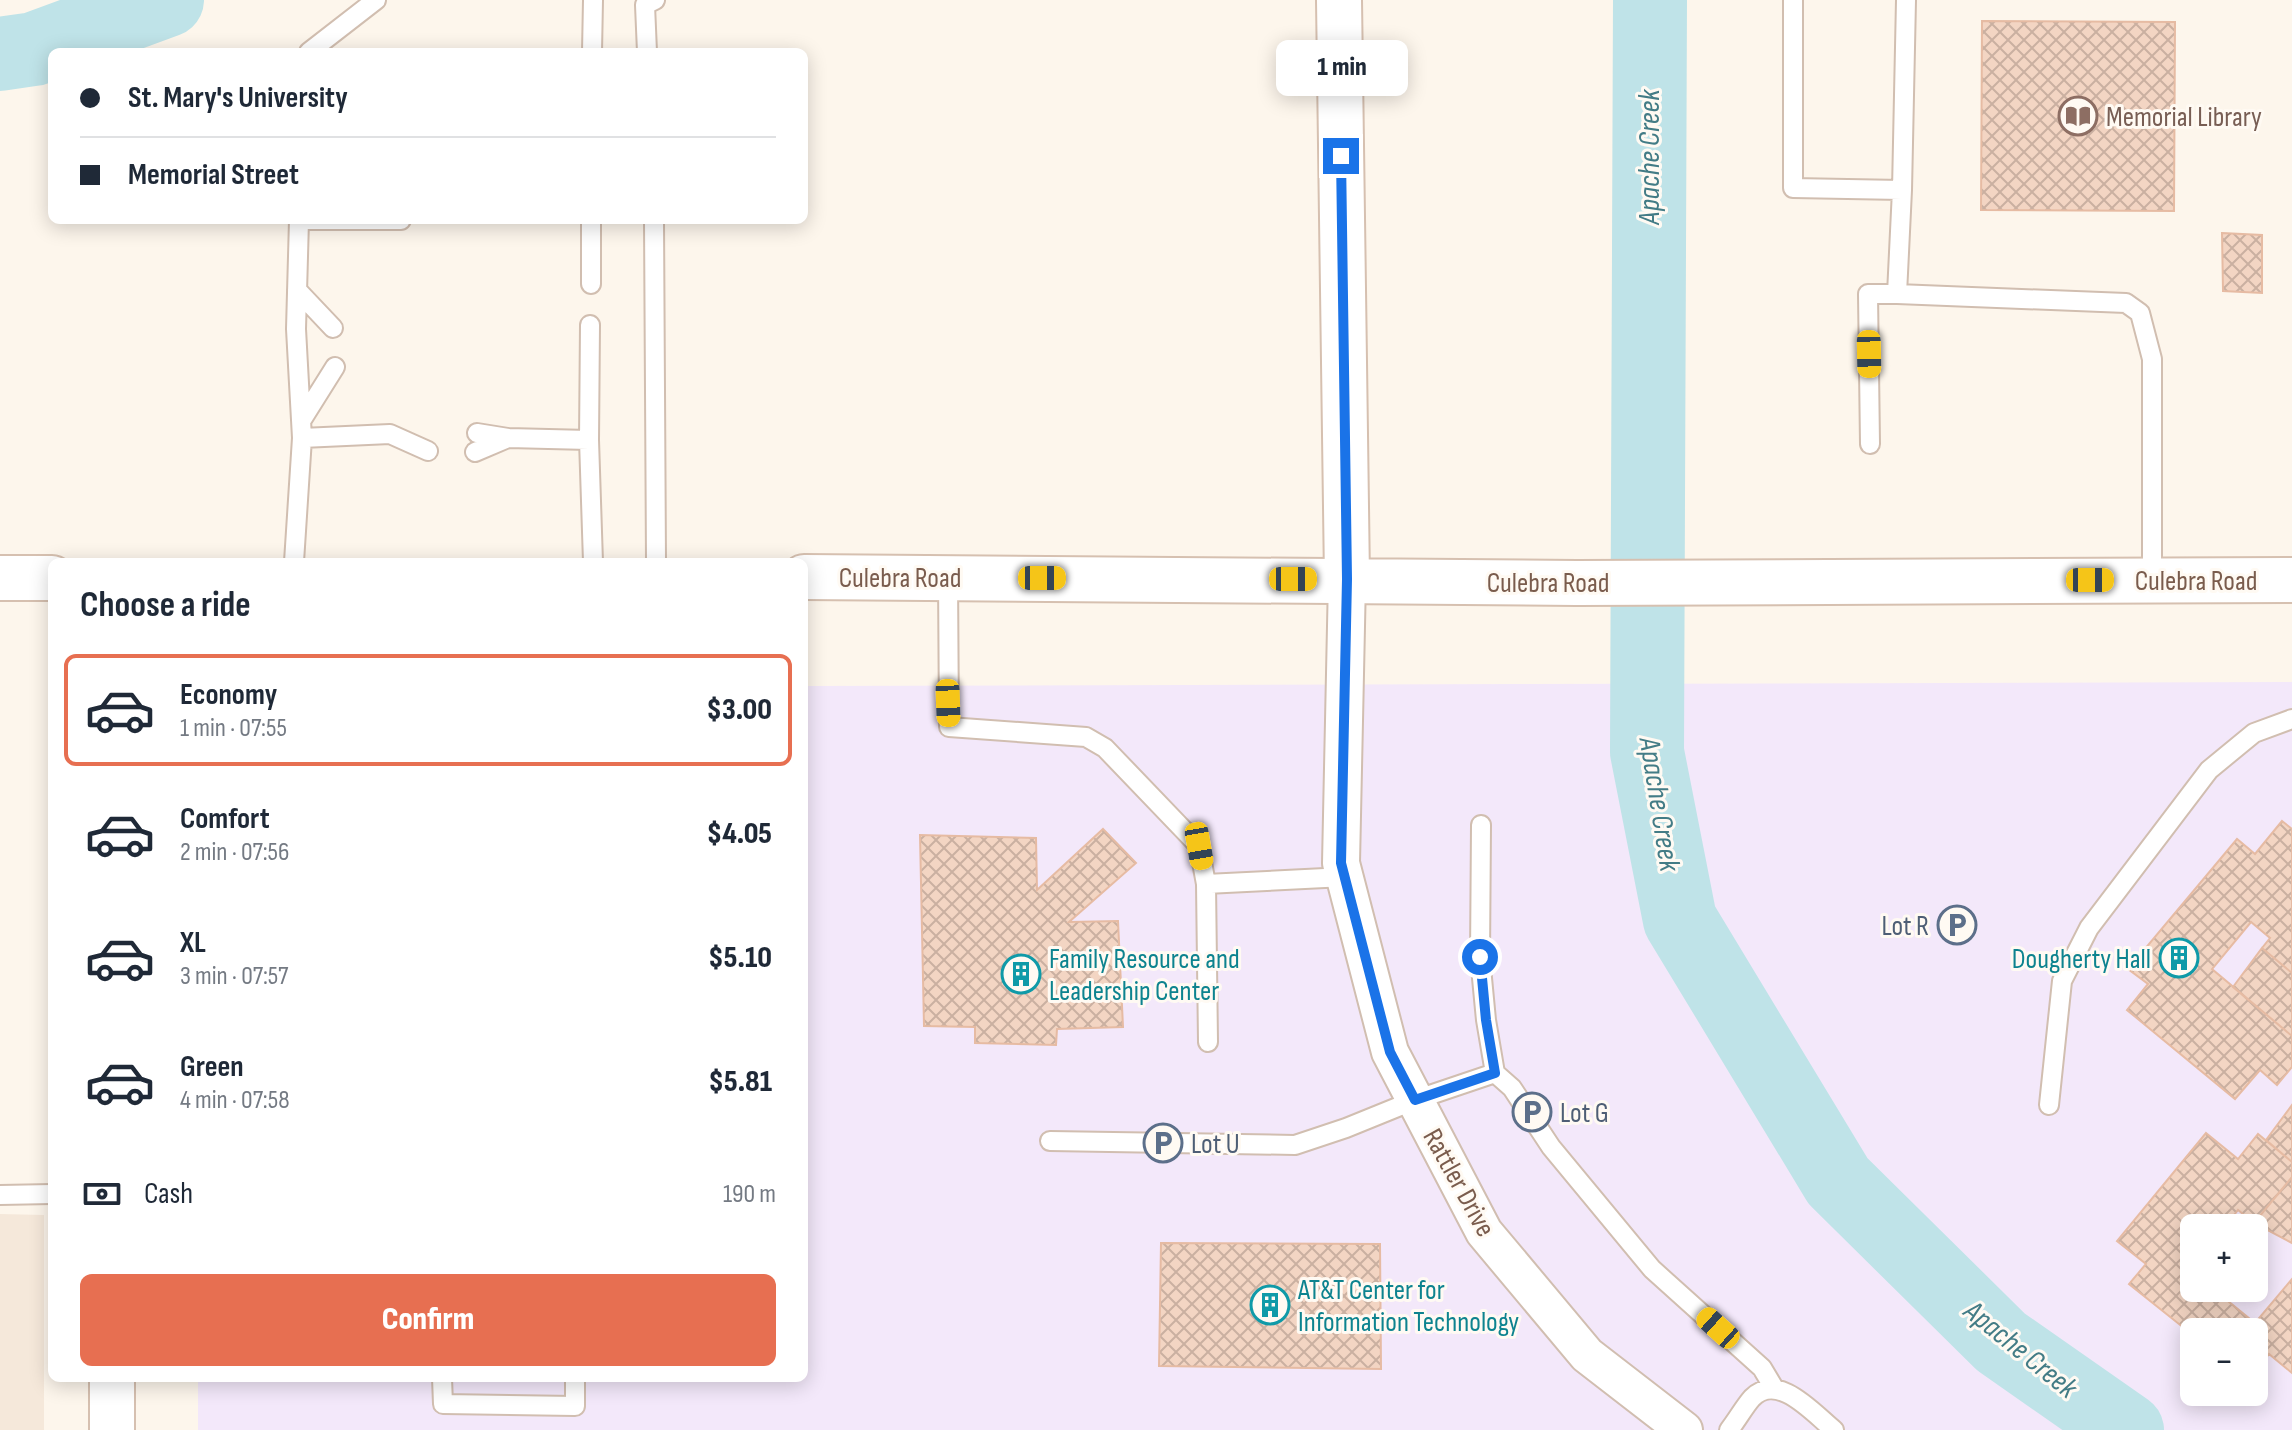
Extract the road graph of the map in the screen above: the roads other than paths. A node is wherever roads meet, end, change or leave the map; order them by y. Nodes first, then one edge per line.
1 (376, 0) edge
2 (593, 0) edge
3 (655, 0) edge
4 (1339, 0) edge
5 (1793, 0) edge
6 (1906, 0) edge
7 (314, 48) edge
8 (592, 48) edge
9 (647, 48) edge
10 (1902, 190) junction
11 (299, 224) edge
12 (591, 224) edge
13 (654, 224) edge
14 (591, 284) dead end
15 (297, 290) junction
16 (1897, 294) junction
17 (590, 325) dead end
18 (333, 328) dead end
19 (335, 367) dead end
20 (303, 418) junction
21 (477, 433) dead end
22 (302, 438) junction
23 (508, 438) junction
24 (589, 440) junction
25 (428, 442) dead end
26 (1870, 444) dead end
27 (475, 452) dead end
28 (294, 558) edge
29 (593, 558) edge
30 (656, 558) edge
31 (808, 577) edge
32 (948, 577) junction
33 (0, 578) edge
34 (48, 578) edge
35 (1347, 579) junction
36 (2152, 580) junction
37 (2292, 580) edge
38 (2292, 719) edge
39 (1481, 825) dead end
40 (1345, 877) junction
41 (1206, 884) junction
42 (1208, 1042) dead end
43 (1495, 1073) junction
44 (1415, 1100) junction
45 (2049, 1105) dead end
46 (1050, 1141) dead end
47 (48, 1194) edge
48 (0, 1195) edge
49 (112, 1382) edge
50 (442, 1382) edge
51 (575, 1382) edge
52 (1774, 1388) junction
53 (112, 1430) edge
54 (1684, 1430) edge
55 (1729, 1430) edge
56 (1834, 1430) edge

1 - 7 lane
2 - 8 lane
3 - 9 lane
4 - 35 main road
5 - 10 lane
6 - 10 lane
10 - 16 lane
11 - 15 lane
12 - 14 lane
13 - 30 lane
15 - 18 lane
15 - 20 lane
16 - 26 lane
16 - 36 lane
17 - 24 lane
19 - 20 lane
20 - 22 lane
21 - 23 lane
22 - 25 lane
22 - 28 lane
23 - 24 lane
23 - 27 lane
24 - 29 lane
31 - 32 main road, Culebra Road
32 - 35 main road, Culebra Road
32 - 41 lane
33 - 34 main road
35 - 36 main road, Culebra Road
35 - 40 street, Rattler Drive
36 - 37 main road, Culebra Road
38 - 45 lane
39 - 43 lane
40 - 41 lane
40 - 44 street, Rattler Drive
41 - 42 lane
43 - 44 lane
43 - 52 lane
44 - 46 lane
44 - 54 street, Rattler Drive
47 - 48 lane
49 - 53 main road
50 - 51 lane
52 - 55 lane
52 - 56 lane

